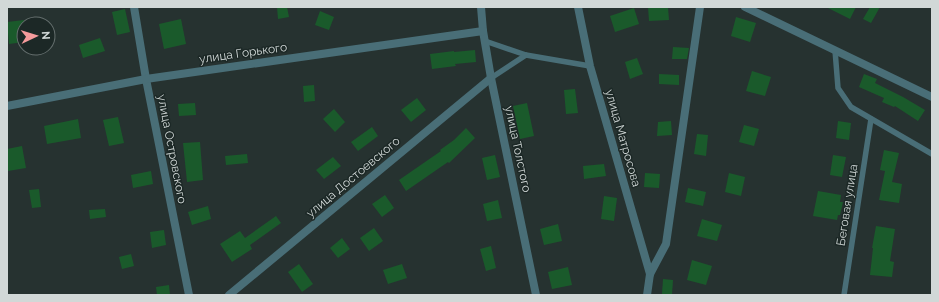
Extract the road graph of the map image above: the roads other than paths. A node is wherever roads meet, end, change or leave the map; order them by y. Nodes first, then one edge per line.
1 (134, 7) edge
2 (481, 7) edge
3 (578, 7) edge
4 (700, 7) edge
5 (745, 7) edge
6 (483, 31) junction
7 (485, 41) junction
8 (835, 50) junction
9 (526, 55) junction
10 (590, 66) junction
11 (491, 78) junction
12 (146, 79) junction
13 (932, 97) edge
14 (7, 106) edge
15 (871, 119) junction
16 (932, 154) edge
17 (650, 274) junction
18 (189, 295) edge
19 (229, 295) edge
20 (536, 295) edge
21 (647, 295) edge
22 (844, 295) edge

1 - 12 street, улица Островского
2 - 6 street, улица Толстого
3 - 10 street, улица Матросова
4 - 17 street
5 - 8 street
6 - 7 street, улица Толстого
6 - 12 street, улица Горького
7 - 9 lane
7 - 11 street, улица Толстого
8 - 13 street
8 - 15 lane
9 - 10 lane
9 - 11 lane
10 - 17 street, улица Матросова
11 - 19 street, улица Достоевского
11 - 20 street, улица Толстого
12 - 14 street, улица Горького
12 - 18 street, улица Островского
15 - 16 lane
15 - 22 lane, Беговая улица
17 - 21 street

